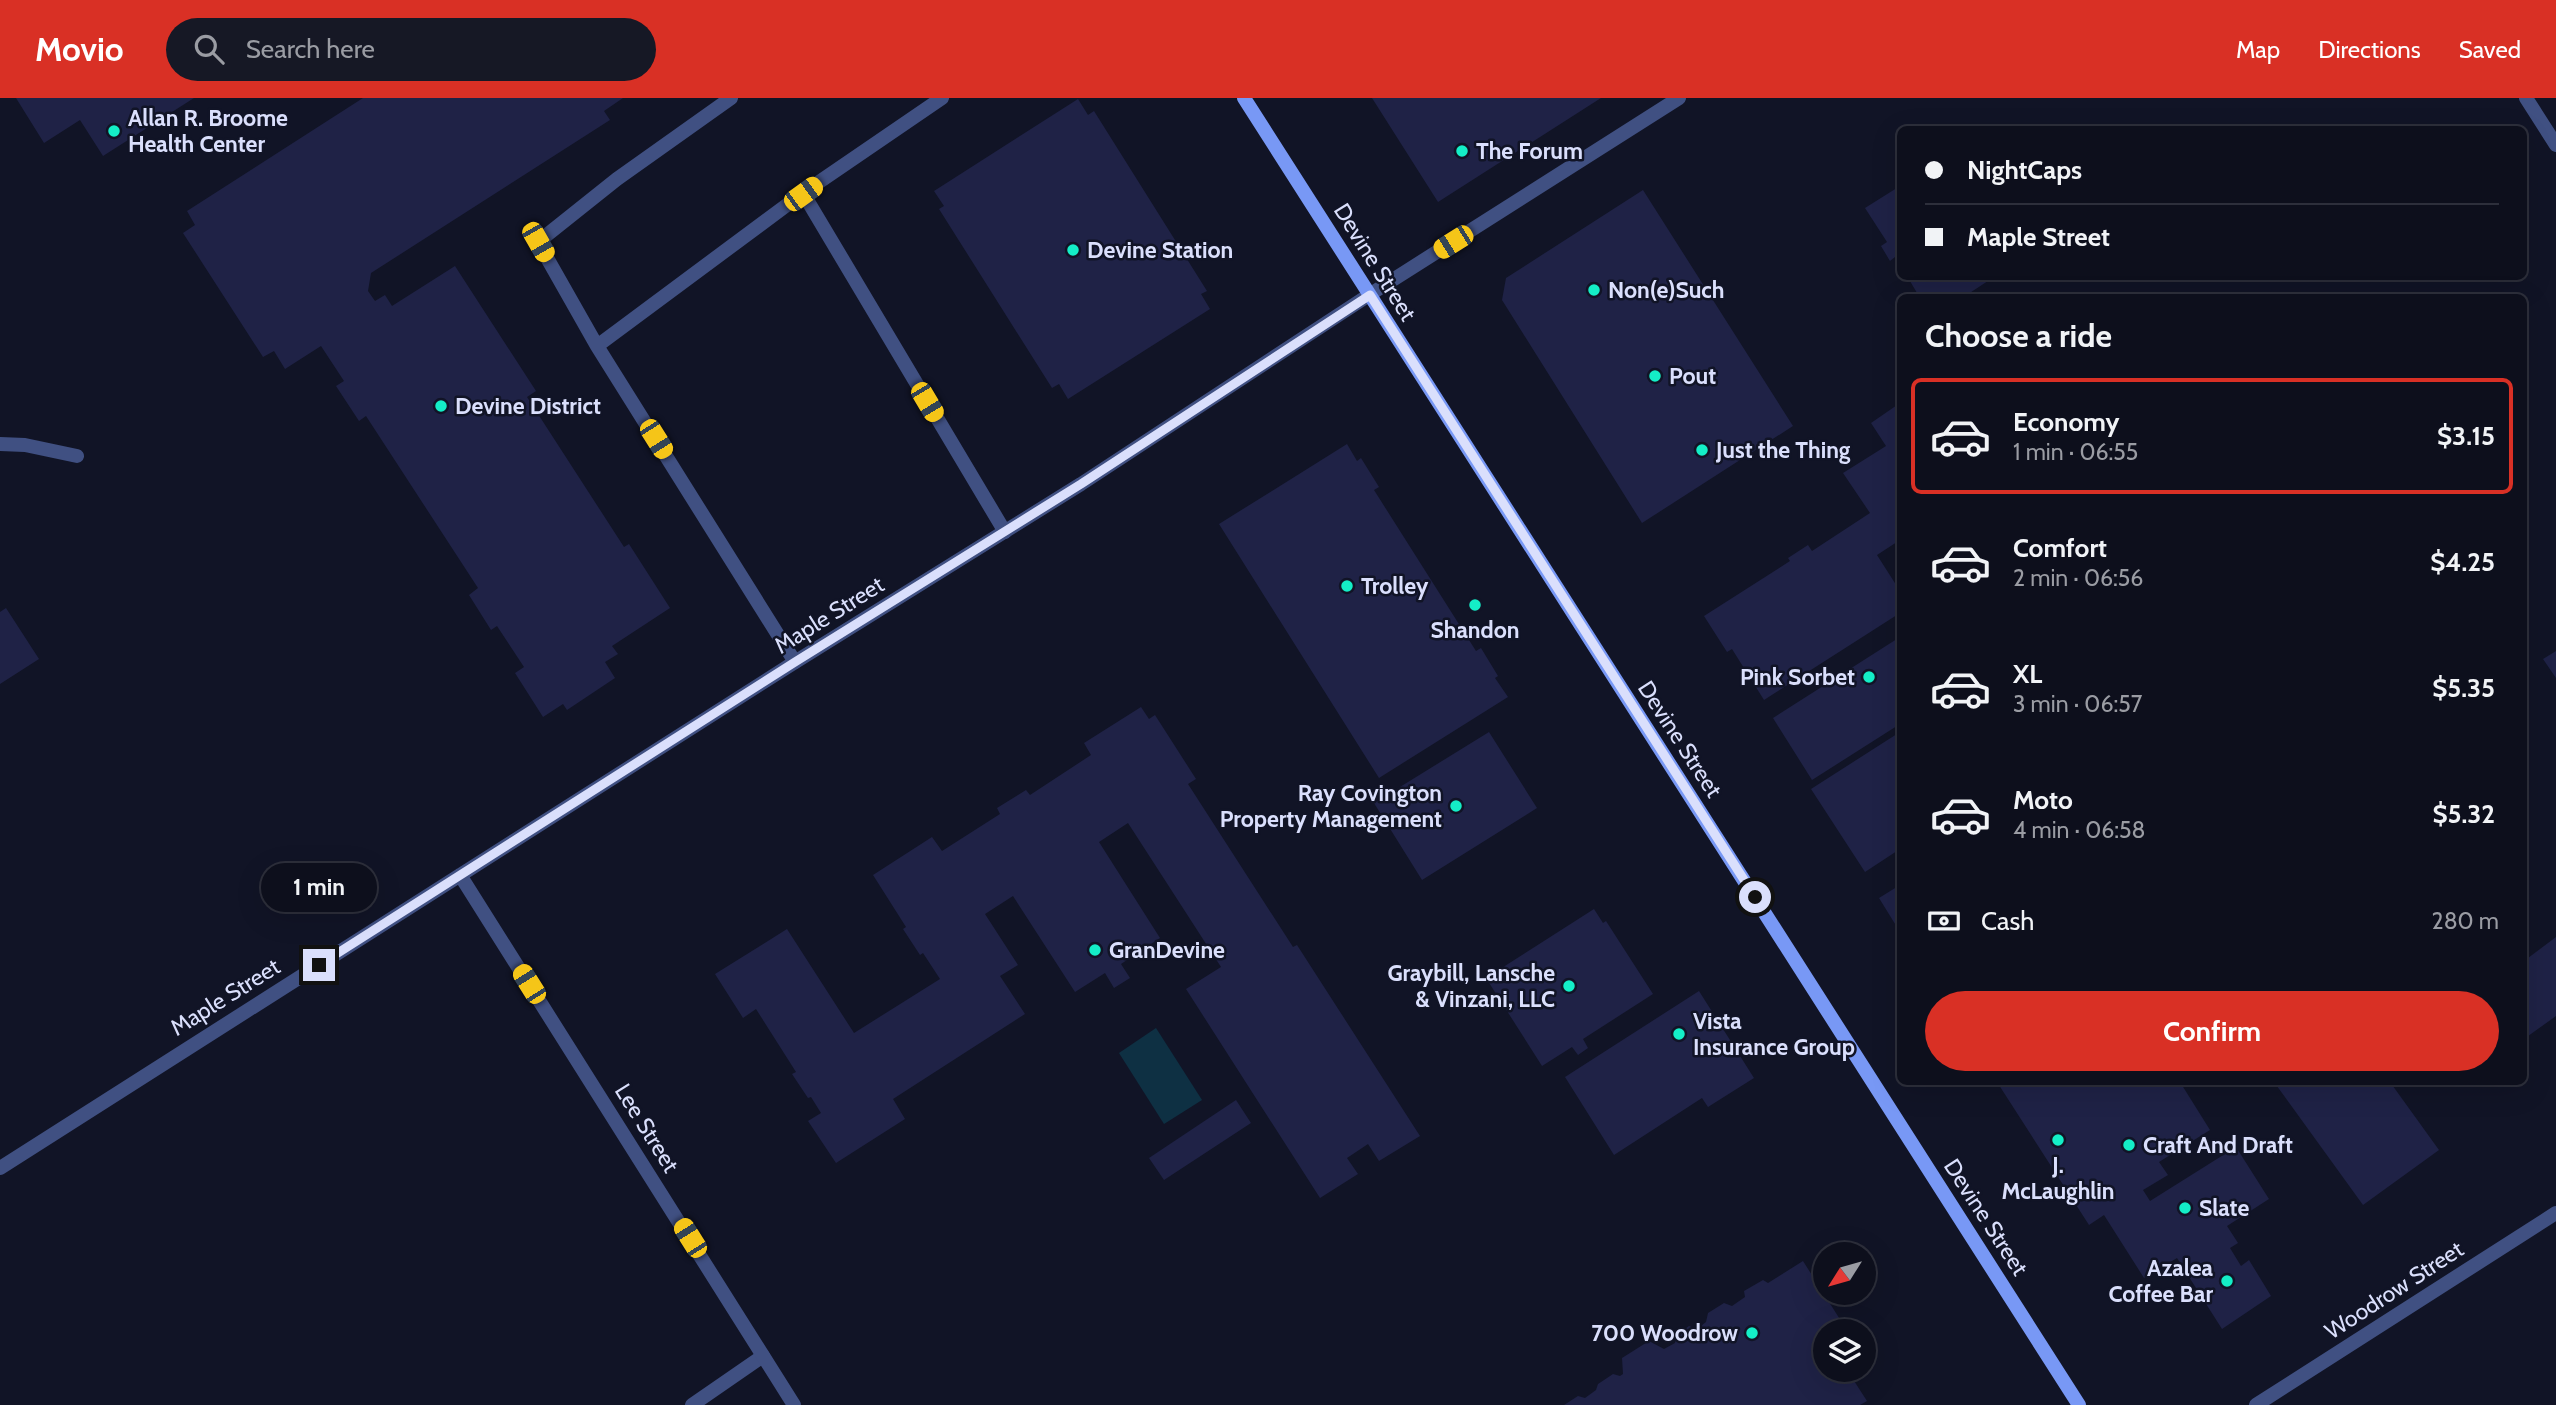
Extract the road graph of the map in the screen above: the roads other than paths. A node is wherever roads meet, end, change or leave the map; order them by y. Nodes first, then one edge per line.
1 (942, 98) edge
2 (1244, 98) edge
3 (1679, 98) edge
4 (2526, 98) edge
5 (727, 99) edge
6 (2556, 145) edge
7 (803, 194) junction
8 (1370, 295) junction
9 (597, 346) junction
10 (0, 444) edge
11 (77, 456) dead end
12 (1005, 532) junction
13 (795, 662) junction
14 (460, 875) junction
15 (0, 1168) edge
16 (2556, 1213) edge
17 (763, 1356) junction
18 (692, 1405) edge
19 (794, 1405) edge
20 (2079, 1405) edge
21 (2256, 1405) edge

1 - 7 street
2 - 8 main road, Devine Street
3 - 8 street, Maple Street
4 - 6 street
5 - 9 street
7 - 9 street
7 - 12 street
8 - 12 street, Maple Street
8 - 20 main road, Devine Street
9 - 13 street
10 - 11 street
12 - 13 street, Maple Street
13 - 14 street, Maple Street
14 - 15 street, Maple Street
14 - 17 street, Lee Street
16 - 21 street, Woodrow Street
17 - 18 street
17 - 19 street, Lee Street

